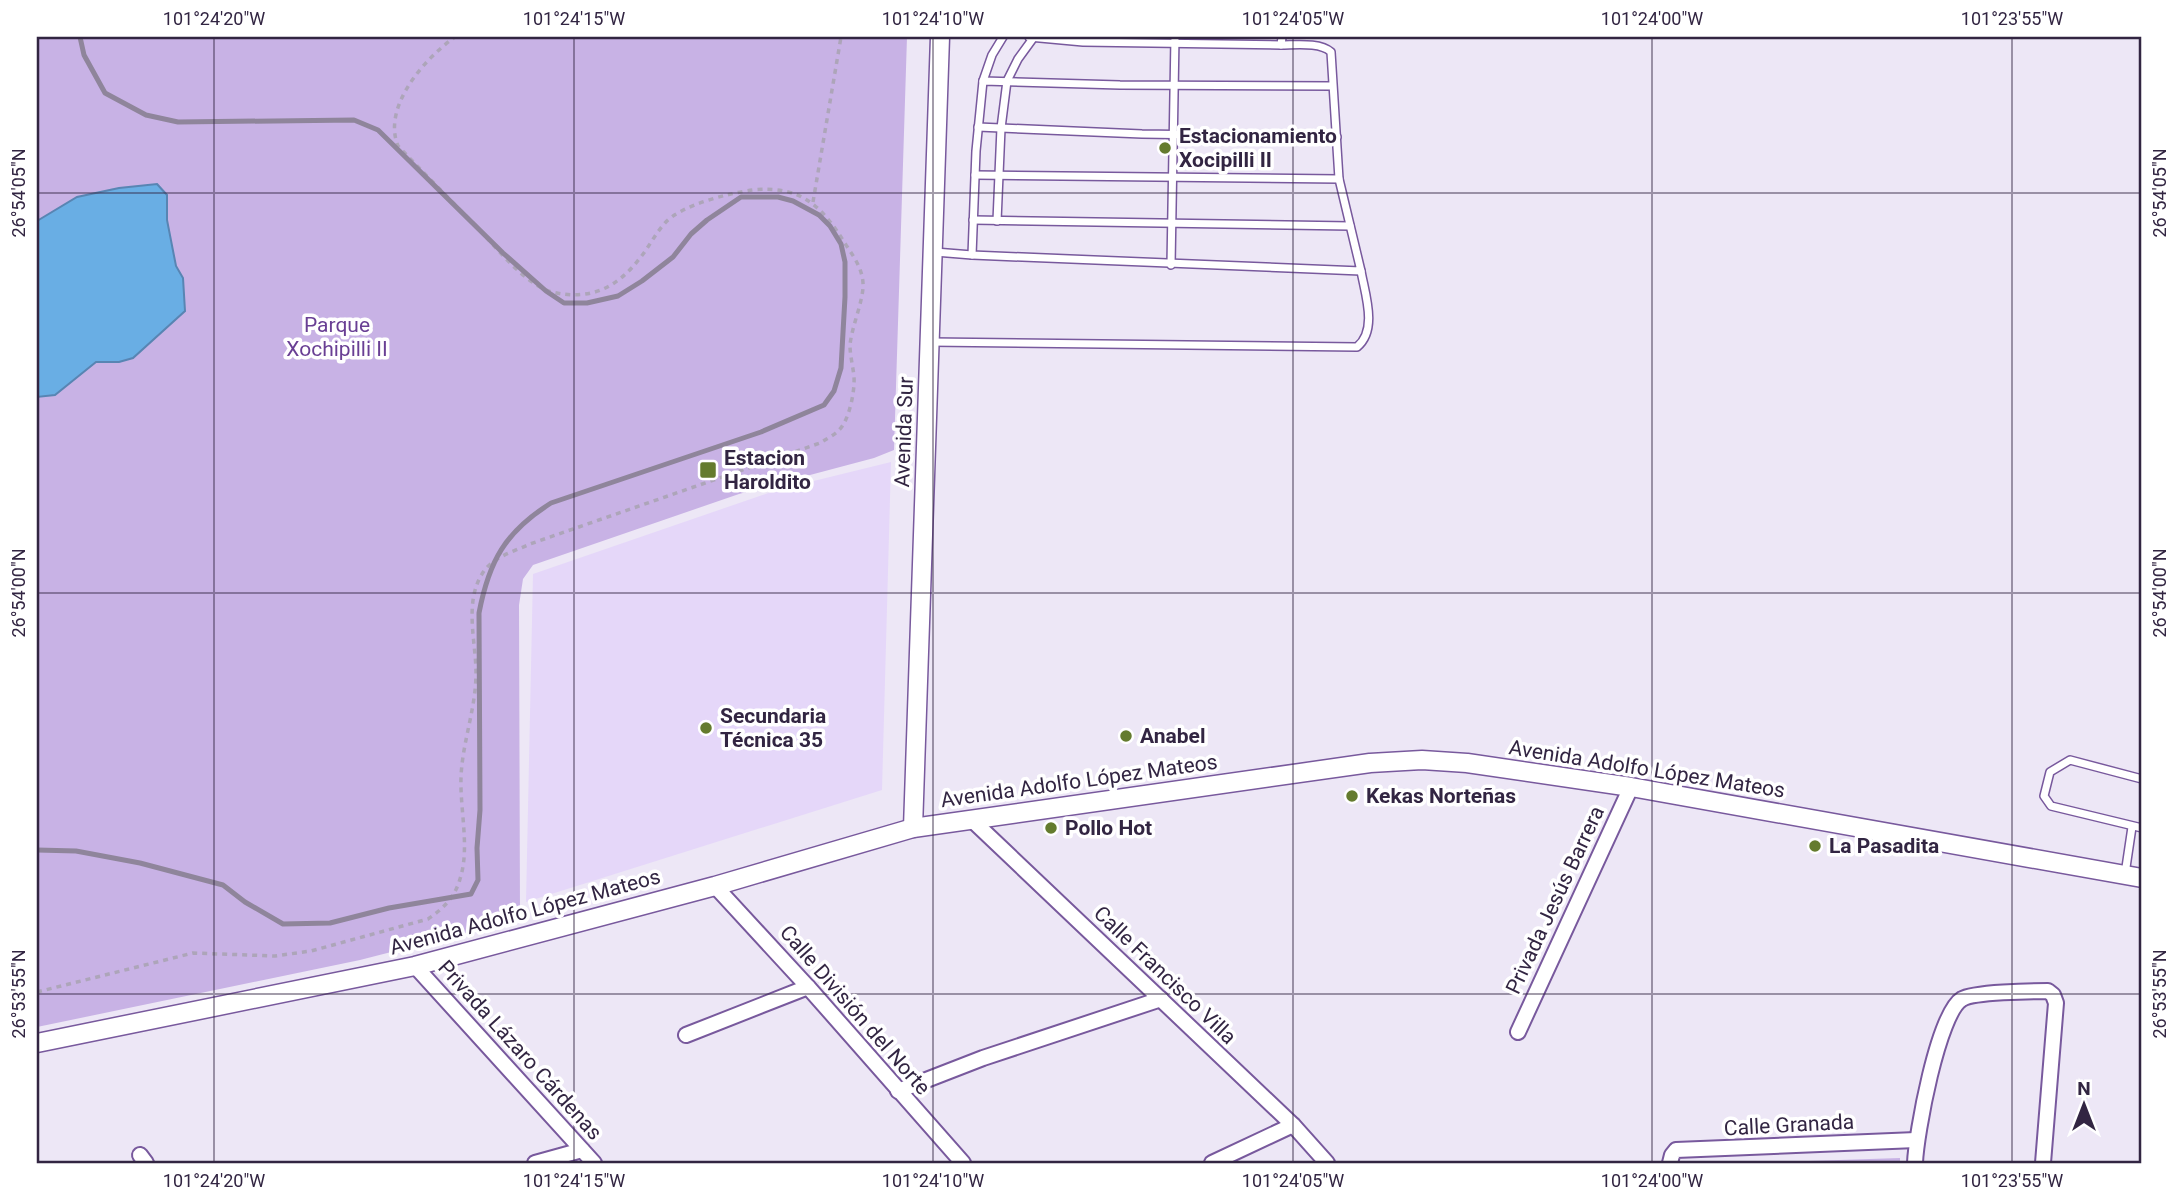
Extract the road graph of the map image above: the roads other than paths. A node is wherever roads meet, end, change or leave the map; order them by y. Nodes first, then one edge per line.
1 (940, 37) edge
2 (1003, 37) edge
3 (1032, 37) edge
4 (1175, 40) edge
5 (1282, 41) edge
6 (983, 81) junction
7 (1007, 81) junction
8 (1174, 85) junction
9 (1334, 86) junction
10 (978, 127) junction
11 (1001, 128) junction
12 (1173, 135) junction
13 (1337, 137) junction
14 (975, 175) junction
15 (998, 175) junction
16 (1172, 177) junction
17 (1339, 179) junction
18 (973, 220) junction
19 (996, 220) junction
20 (1171, 224) junction
21 (1350, 226) junction
22 (933, 251) junction
23 (972, 255) junction
24 (1171, 265) junction
25 (1361, 271) junction
26 (929, 342) junction
27 (2142, 779) edge
28 (1631, 787) junction
29 (972, 820) junction
30 (2132, 827) junction
31 (913, 828) junction
32 (2142, 828) edge
33 (2133, 876) edge
34 (715, 886) junction
35 (415, 966) junction
36 (808, 987) junction
37 (1161, 999) junction
38 (1518, 1032) dead end
39 (686, 1035) dead end
40 (37, 1043) edge
41 (898, 1091) junction
42 (1293, 1125) junction
43 (1916, 1140) junction
44 (582, 1150) junction
45 (1670, 1162) edge
46 (536, 1163) edge
47 (594, 1163) edge
48 (963, 1163) edge
49 (1212, 1163) edge
50 (1327, 1163) edge
51 (1915, 1163) edge
52 (2043, 1163) edge

1 - 22 street, Avenida Sur
2 - 6 lane
3 - 4 lane
3 - 7 lane
4 - 5 lane
4 - 8 lane
5 - 9 lane
6 - 7 lane
6 - 10 lane
7 - 8 lane
7 - 11 lane
8 - 9 lane
8 - 12 lane
9 - 13 lane
10 - 11 lane
10 - 14 lane
11 - 12 lane
11 - 15 lane
12 - 13 lane
12 - 16 lane
13 - 17 lane
14 - 15 lane
14 - 18 lane
15 - 16 lane
15 - 19 lane
16 - 17 lane
16 - 20 lane
17 - 21 lane
18 - 19 lane
18 - 23 lane
19 - 20 lane
20 - 21 lane
20 - 24 lane
21 - 25 lane
22 - 23 lane
22 - 26 street, Avenida Sur
23 - 24 lane
24 - 25 lane
25 - 26 lane
26 - 31 street, Avenida Sur
27 - 30 lane
28 - 29 street, Avenida Adolfo López Mateos
28 - 33 street, Avenida Adolfo López Mateos
28 - 38 street, Privada Jesús Barrera
29 - 31 street, Avenida Adolfo López Mateos
29 - 37 street, Calle Francisco Villa
30 - 32 lane
30 - 33 lane
31 - 34 street, Avenida Adolfo López Mateos
34 - 35 street, Avenida Adolfo López Mateos
34 - 36 street, Calle División del Norte
35 - 40 street, Avenida Adolfo López Mateos
35 - 44 street, Privada Lázaro Cárdenas
36 - 39 street
36 - 41 street, Calle División del Norte
37 - 41 street
37 - 42 street, Calle Francisco Villa
41 - 48 street, Calle División del Norte
42 - 49 street
42 - 50 street, Calle Francisco Villa
43 - 45 street, Calle Granada
43 - 51 street
43 - 52 street
44 - 46 street
44 - 47 street, Privada Lázaro Cárdenas

